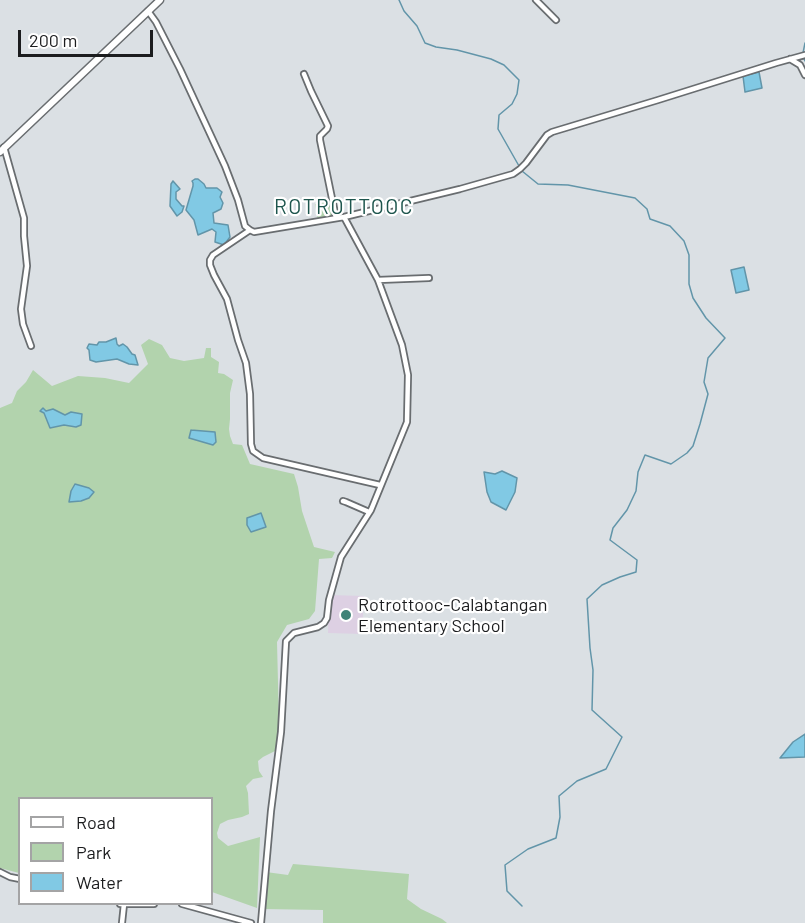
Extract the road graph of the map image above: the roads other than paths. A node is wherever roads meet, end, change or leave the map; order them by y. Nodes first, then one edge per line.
1 (160, 0) edge
2 (536, 0) edge
3 (148, 11) junction
4 (556, 20) dead end
5 (805, 55) edge
6 (790, 59) junction
7 (304, 74) dead end
8 (805, 75) edge
9 (2, 149) edge
10 (344, 216) junction
11 (336, 218) junction
12 (250, 230) junction
13 (429, 278) dead end
14 (378, 280) junction
15 (31, 346) dead end
16 (381, 485) junction
17 (343, 501) dead end
18 (369, 512) junction
19 (0, 872) edge
20 (18, 879) edge
21 (122, 905) edge
22 (189, 905) edge
23 (122, 923) edge
24 (252, 923) edge
25 (261, 923) edge

1 - 3 main road
2 - 4 street
3 - 9 main road
3 - 12 street
5 - 6 street
6 - 8 street
6 - 10 street
7 - 11 street
9 - 15 street
10 - 11 street
10 - 14 street
11 - 12 street
12 - 16 street
13 - 14 street
14 - 16 street
16 - 18 street
17 - 18 street
18 - 25 street
19 - 20 street
21 - 23 street
22 - 24 street

